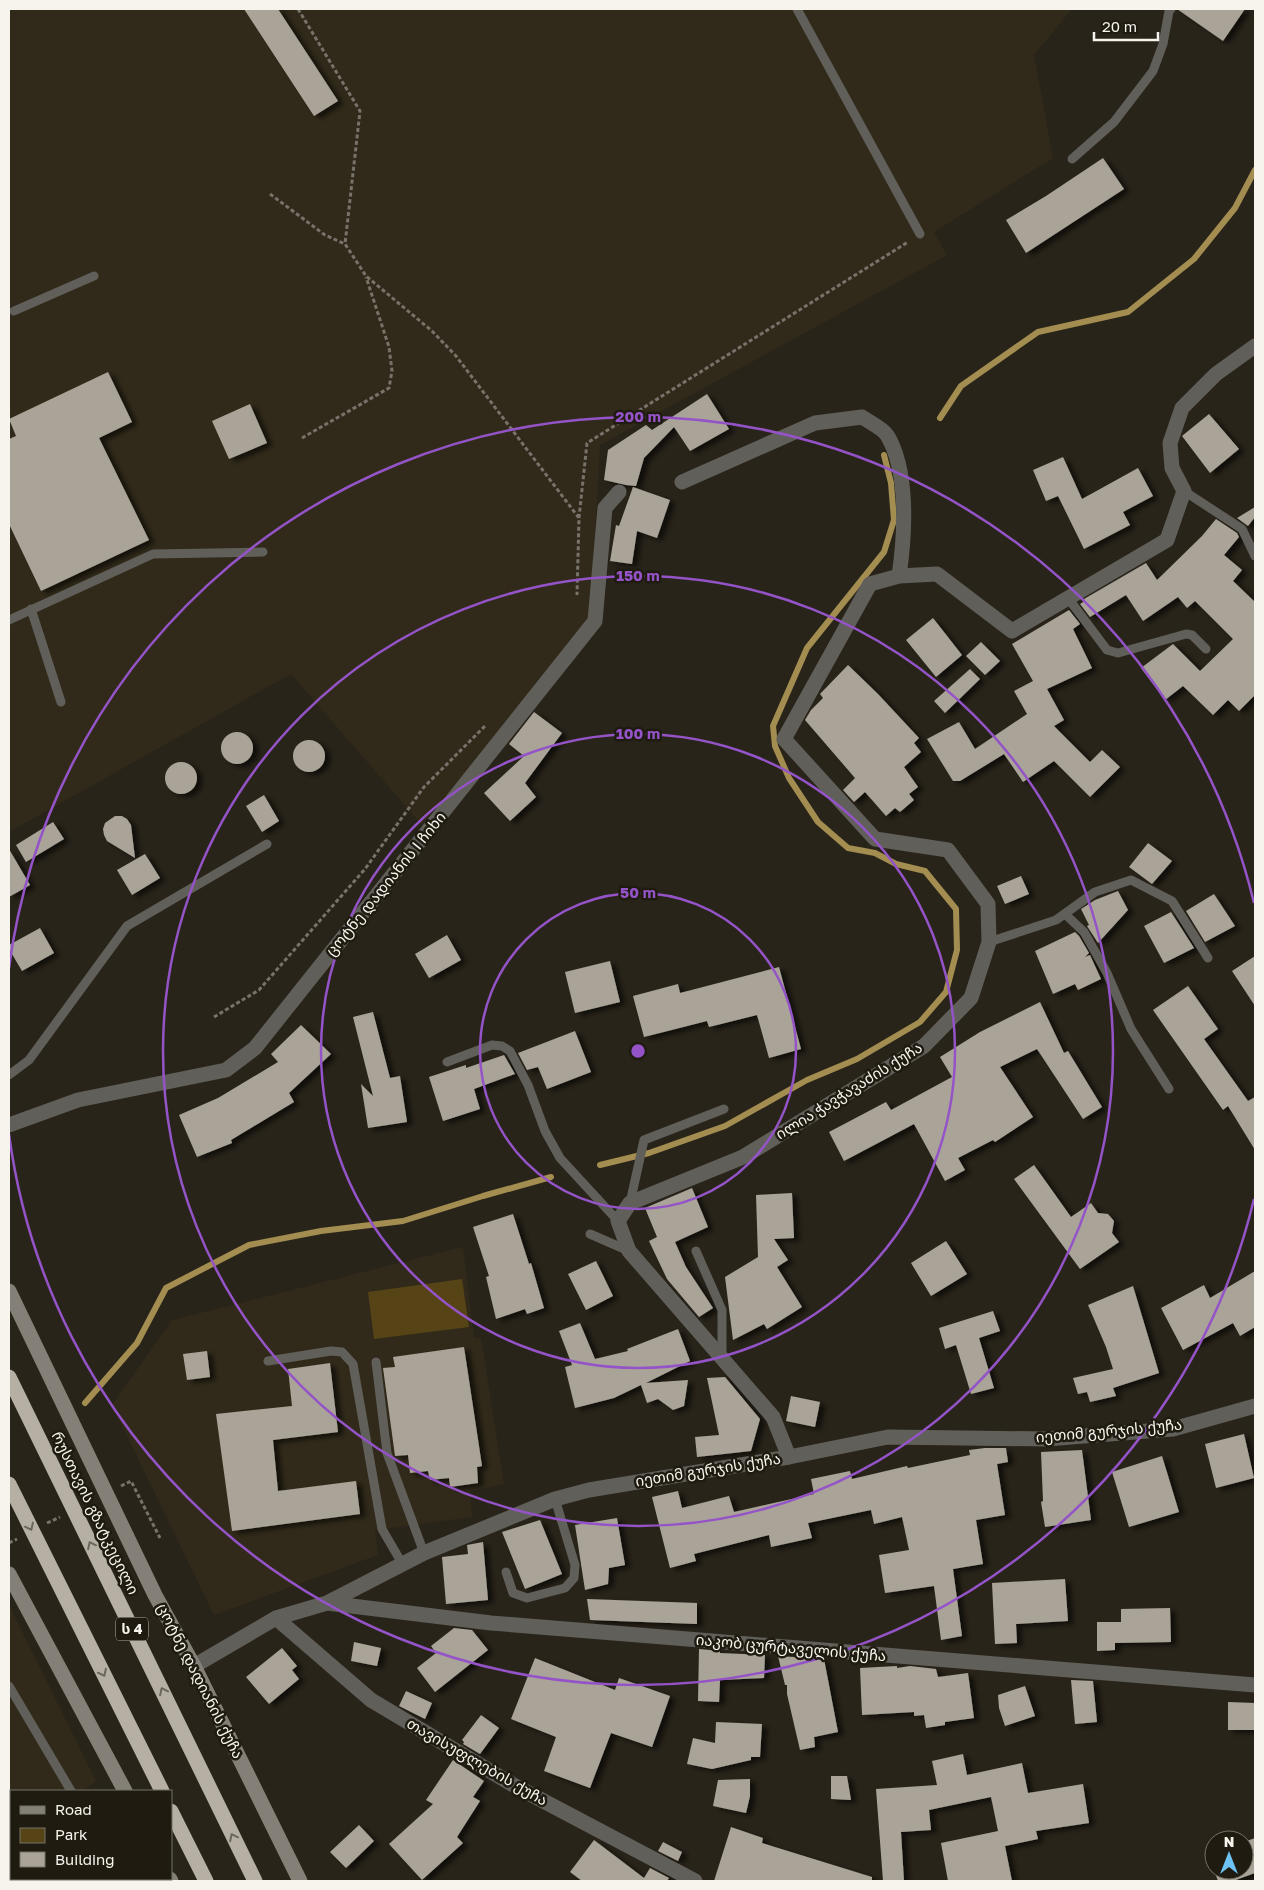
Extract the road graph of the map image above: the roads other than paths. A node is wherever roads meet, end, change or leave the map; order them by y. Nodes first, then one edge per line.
1 (797, 9) edge
2 (1171, 9) edge
3 (1072, 159) dead end
4 (920, 234) road end
5 (94, 276) dead end
6 (14, 312) dead end
7 (1255, 346) edge
8 (682, 482) dead end
9 (1184, 491) junction
10 (619, 492) dead end
11 (263, 552) dead end
12 (1255, 556) edge
13 (899, 576) junction
14 (1068, 598) junction
15 (31, 609) junction
16 (9, 620) edge
17 (1206, 649) dead end
18 (62, 702) dead end
19 (266, 844) dead end
20 (1065, 914) junction
21 (989, 942) junction
22 (1208, 958) dead end
23 (447, 1062) dead end
24 (9, 1075) edge
25 (1169, 1089) dead end
26 (724, 1109) dead end
27 (9, 1125) edge
28 (630, 1203) junction
29 (618, 1221) junction
30 (590, 1234) dead end
31 (629, 1251) junction
32 (696, 1251) dead end
33 (9, 1291) edge
34 (722, 1358) junction
35 (268, 1361) dead end
36 (376, 1362) dead end
37 (9, 1377) edge
38 (1255, 1406) edge
39 (788, 1457) junction
40 (9, 1484) edge
41 (555, 1499) junction
42 (424, 1553) junction
43 (403, 1565) junction
44 (506, 1572) dead end
45 (9, 1574) edge
46 (327, 1603) junction
47 (276, 1618) junction
48 (194, 1666) junction
49 (9, 1686) edge
50 (1255, 1686) edge
51 (70, 1790) edge
52 (122, 1790) edge
53 (162, 1790) edge
54 (172, 1813) edge
55 (206, 1881) edge
56 (255, 1881) edge
57 (300, 1881) edge
58 (695, 1881) edge

1 - 4 lane
2 - 3 lane
5 - 6 lane
7 - 9 street
8 - 13 street
9 - 12 lane
9 - 14 street, ილია ჭავჭავაძის ქუჩა
10 - 27 street, ცოტნე დადიანის I ჩიხი
11 - 15 lane
13 - 14 street, ილია ჭავჭავაძის ქუჩა
13 - 21 street, ილია ჭავჭავაძის ქუჩა
14 - 17 lane
15 - 16 lane
15 - 18 lane
19 - 24 lane
20 - 21 lane
20 - 22 lane
20 - 25 lane
21 - 28 street, ილია ჭავჭავაძის ქუჩა
23 - 29 lane
26 - 28 lane
28 - 29 street
29 - 31 street
30 - 31 lane
31 - 34 street
32 - 34 lane
33 - 48 street, ცოტნე დადიანის ქუჩა
34 - 39 street
35 - 43 lane
36 - 42 lane
56 -> 37 highway, რუსთავის გზატკეცილი / ს 4
38 - 39 street, იეთიმ გურჯის ქუჩა
39 - 41 street, იეთიმ გურჯის ქუჩა
40 -> 53 highway
41 - 42 street, იეთიმ გურჯის ქუჩა
41 - 44 lane
42 - 43 street, იეთიმ გურჯის ქუჩა
43 - 46 street, იეთიმ გურჯის ქუჩა
45 - 52 street
46 - 47 street, იეთიმ გურჯის ქუჩა
46 - 50 street, იაკობ ცურტაველის ქუჩა
47 - 48 street, იეთიმ გურჯის ქუჩა
47 - 58 street, თავისუფლების ქუჩა
48 - 57 street, ცოტნე დადიანის ქუჩა
49 - 51 lane
54 - 55 highway

